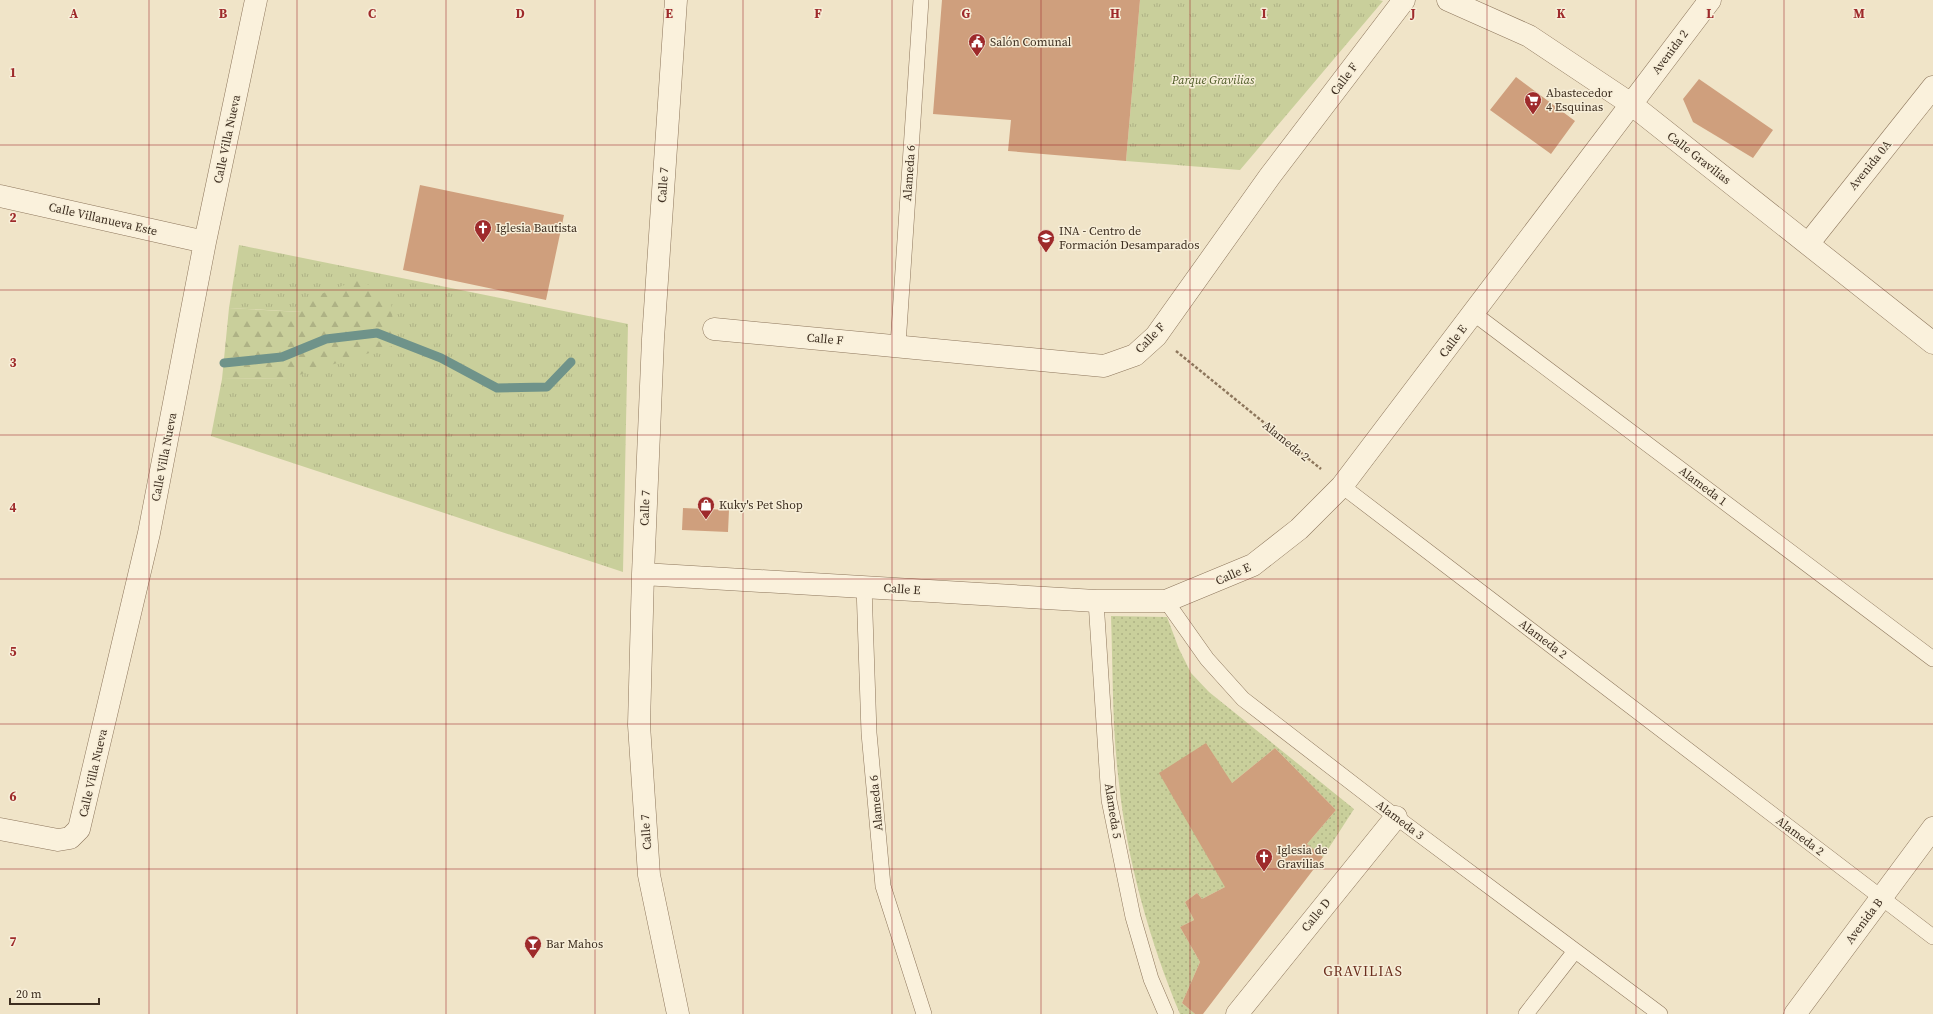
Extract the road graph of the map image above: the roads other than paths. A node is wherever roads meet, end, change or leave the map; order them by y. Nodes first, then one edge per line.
1 (256, 0) edge
2 (676, 0) edge
3 (921, 0) edge
4 (1404, 0) edge
5 (1448, 0) edge
6 (1710, 0) edge
7 (1933, 87) edge
8 (1631, 104) junction
9 (0, 196) edge
10 (205, 242) junction
11 (1808, 244) junction
12 (1473, 313) junction
13 (714, 329) dead end
14 (1933, 342) edge
15 (898, 345) junction
16 (1342, 486) junction
17 (643, 574) junction
18 (864, 586) junction
19 (1096, 601) junction
20 (1166, 601) junction
21 (1933, 659) edge
22 (1396, 817) junction
23 (1933, 828) edge
24 (0, 829) edge
25 (1881, 898) junction
26 (1933, 937) edge
27 (1575, 950) junction
28 (678, 1014) edge
29 (924, 1014) edge
30 (1166, 1014) edge
31 (1237, 1014) edge
32 (1526, 1014) edge
33 (1660, 1014) edge
34 (1795, 1014) edge

1 - 10 street, Calle Villa Nueva
2 - 17 street, Calle 7
3 - 15 lane, Alameda 6
4 - 15 street, Calle F
5 - 8 street, Calle Gravilias
6 - 8 street, Avenida 2
7 - 11 street, Avenida 0A
8 - 11 street, Calle Gravilias
8 - 12 street, Calle E
9 - 10 street, Calle Villanueva Este
10 - 24 street, Calle Villa Nueva
11 - 14 street, Calle Gravilias
12 - 16 street, Calle E
12 - 21 lane, Alameda 1
13 - 15 street, Calle F
16 - 20 street, Calle E
16 - 25 lane, Alameda 2
17 - 18 street, Calle E
17 - 28 street, Calle 7
18 - 19 street, Calle E
18 - 29 lane, Alameda 6
19 - 20 street, Calle E
19 - 30 lane, Alameda 5
20 - 22 lane, Alameda 3
22 - 27 lane, Alameda 3
22 - 31 street, Calle D
23 - 25 street, Avenida B
25 - 26 lane, Alameda 2
25 - 34 street, Avenida B
27 - 32 lane
27 - 33 lane, Alameda 3

